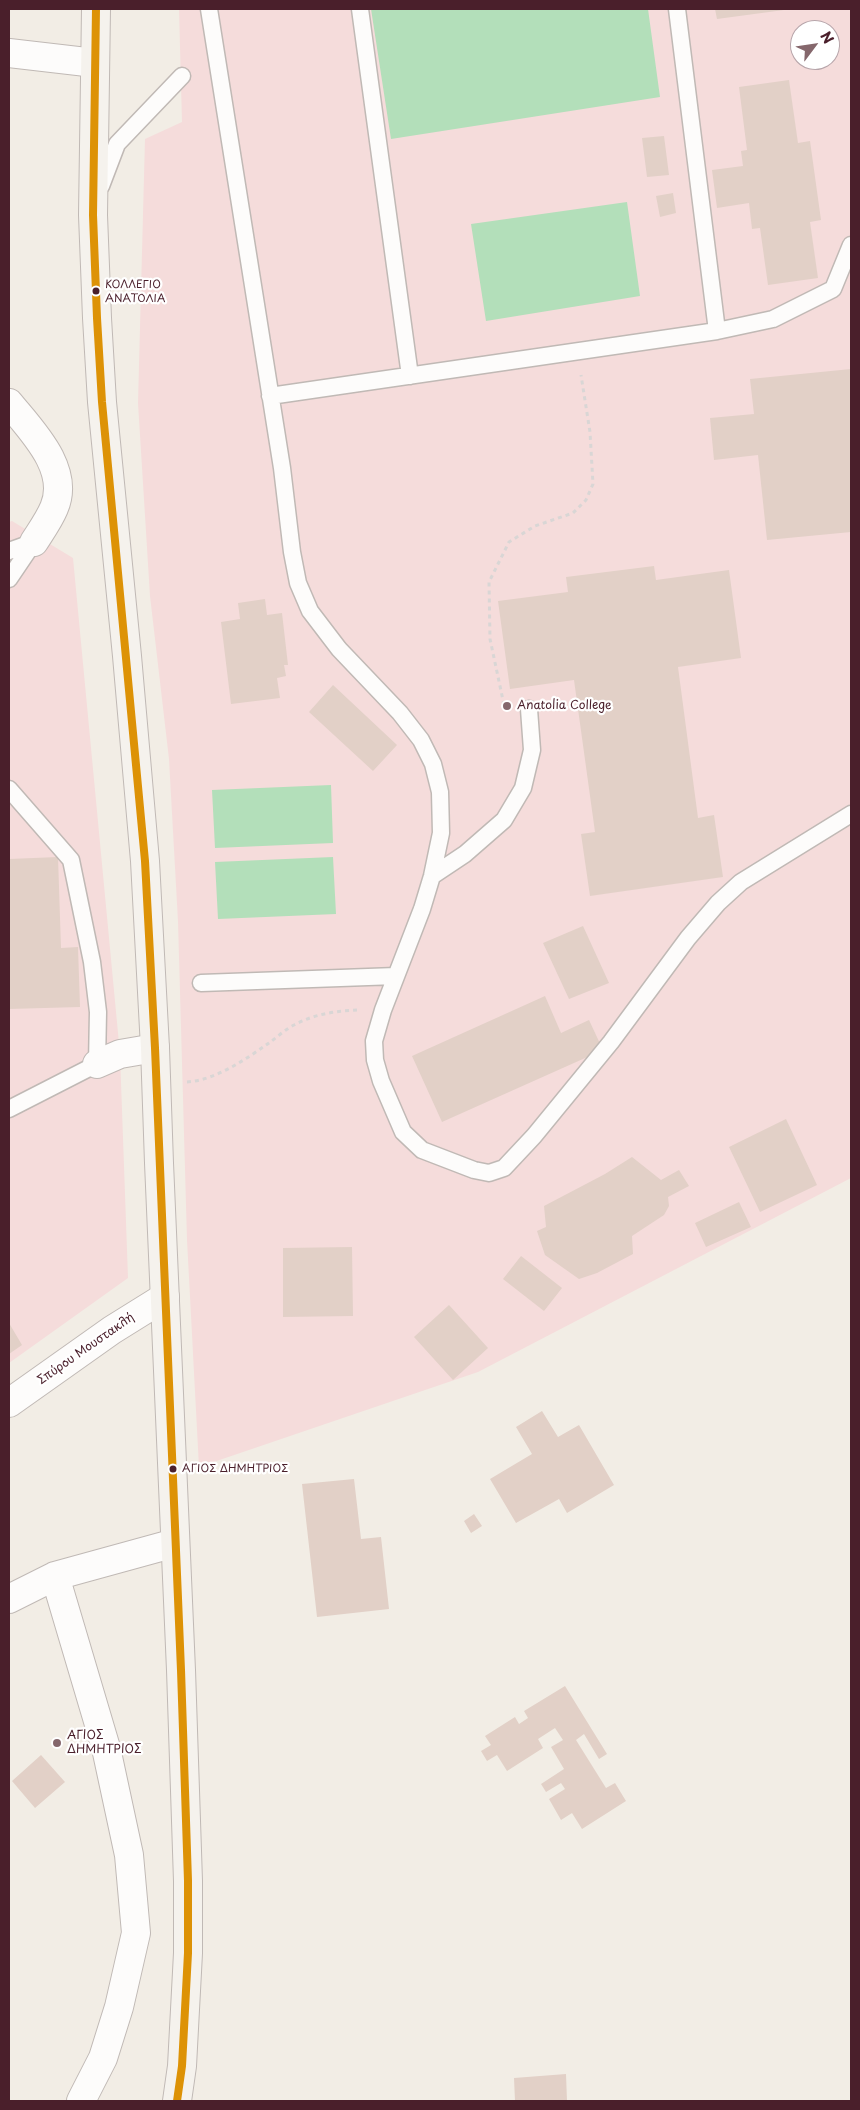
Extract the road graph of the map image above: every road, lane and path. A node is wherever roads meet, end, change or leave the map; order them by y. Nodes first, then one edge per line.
1 (96, 9) edge
2 (209, 9) edge
3 (360, 9) edge
4 (677, 9) edge
5 (9, 53) edge
6 (94, 63) junction
7 (182, 76) dead end
8 (93, 215) junction
9 (851, 245) edge
10 (717, 330) junction
11 (577, 351) junction
12 (410, 376) junction
13 (270, 396) junction
14 (9, 403) edge
15 (34, 542) junction
16 (9, 551) edge
17 (9, 579) edge
18 (530, 716) joint
19 (9, 789) edge
20 (851, 814) edge
21 (432, 876) junction
22 (396, 976) junction
23 (201, 984) dead end
24 (383, 1010) junction
25 (155, 1048) junction
26 (96, 1064) junction
27 (157, 1084) junction
28 (9, 1109) edge
29 (165, 1297) junction
30 (9, 1403) edge
31 (175, 1543) junction
32 (55, 1576) junction
33 (9, 1599) edge
34 (81, 2101) edge
35 (177, 2101) edge

1 - 6 main road
2 - 13 lane
3 - 12 lane
4 - 10 lane
5 - 6 street
6 - 8 main road
7 - 8 lane
8 - 25 main road
9 - 10 lane
10 - 11 lane
11 - 12 lane
11 - 18 path
12 - 13 lane
13 - 21 lane
14 - 15 street
15 - 16 lane
15 - 17 lane
18 - 21 lane
19 - 26 lane
20 - 24 lane
21 - 22 lane
22 - 23 lane
22 - 24 lane
24 - 27 path
25 - 26 street
25 - 27 main road
26 - 28 lane
27 - 29 main road
29 - 30 street, Σπύρου Μουστακλή
29 - 31 main road
31 - 32 street
31 - 35 main road
32 - 33 street
32 - 34 street

